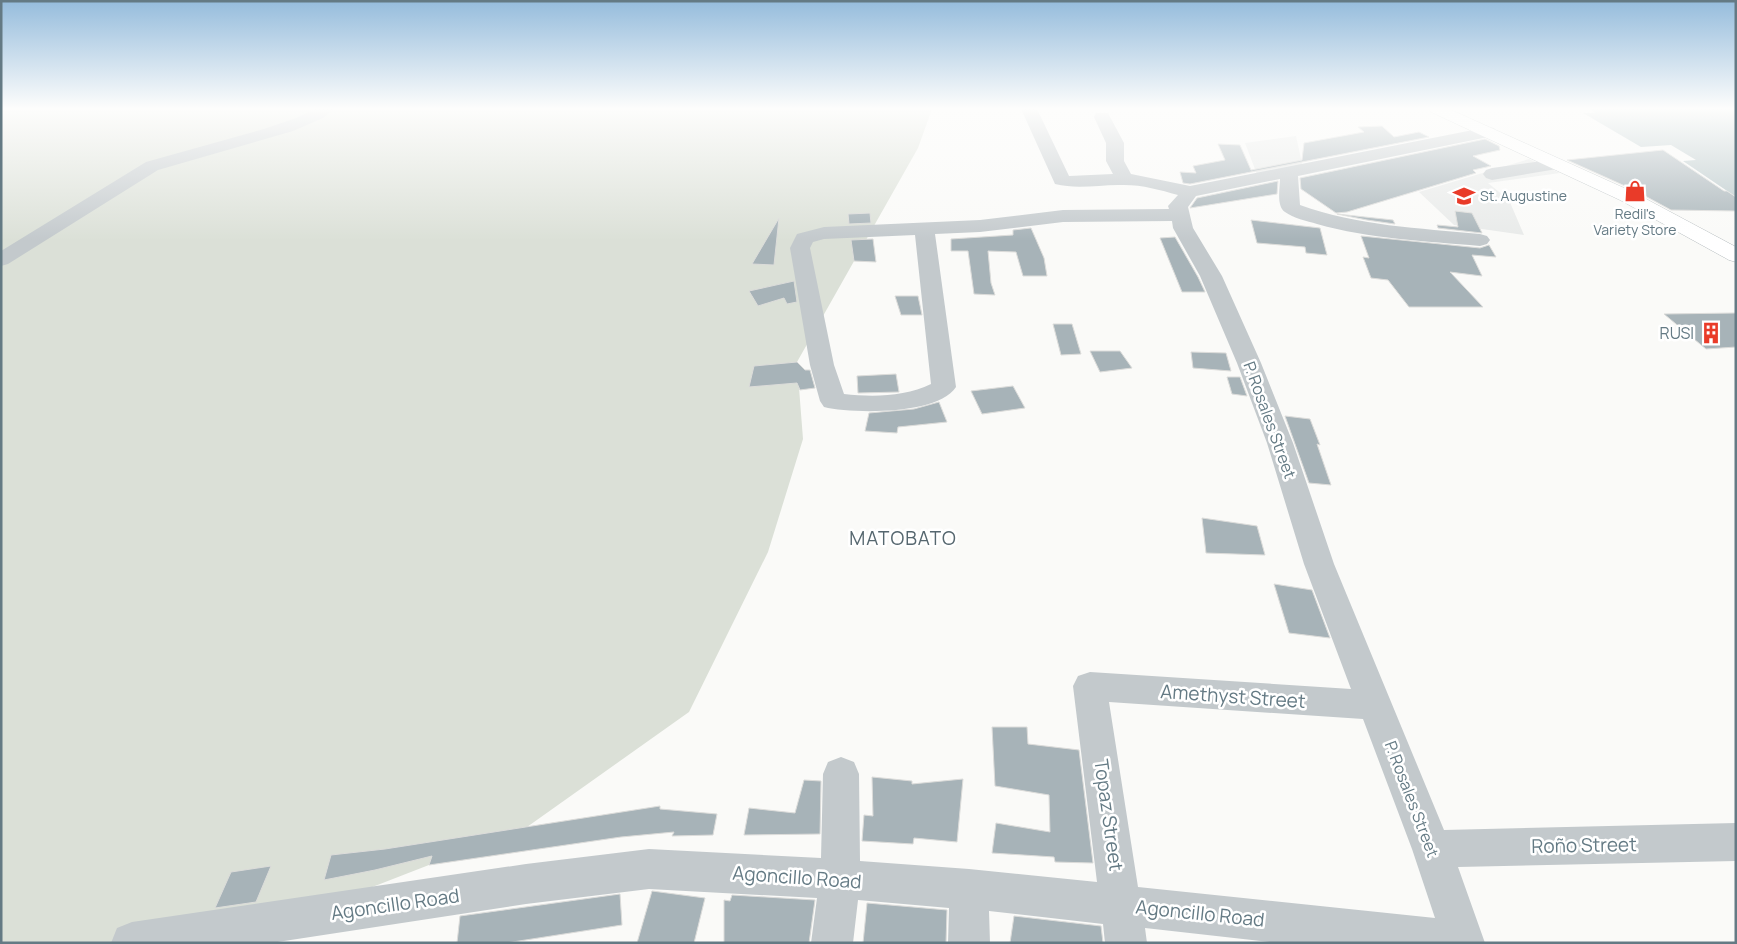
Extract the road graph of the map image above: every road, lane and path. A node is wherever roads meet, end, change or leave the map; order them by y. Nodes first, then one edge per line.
1 (191, 153) edge
2 (1050, 153) edge
3 (1114, 153) edge
4 (1386, 153) edge
5 (1533, 153) edge
6 (1557, 164) junction
7 (1290, 173) junction
8 (1492, 174) dead end
9 (1125, 179) junction
10 (1190, 192) junction
11 (1179, 216) junction
12 (924, 230) junction
13 (1480, 240) dead end
14 (1736, 256) edge
15 (1, 260) edge
16 (1090, 686) joint
17 (1375, 705) junction
18 (841, 774) dead end
19 (1736, 842) edge
20 (1432, 849) junction
21 (840, 879) junction
22 (969, 889) junction
23 (1124, 924) edge
24 (132, 943) edge
25 (832, 943) edge
26 (969, 943) edge
27 (1464, 943) edge

1 - 15 street
2 - 9 street
3 - 9 street
4 - 7 street
5 - 6 main road
6 - 8 street
6 - 14 main road
7 - 10 street
7 - 13 street
9 - 10 street
10 - 11 street
11 - 12 street
11 - 17 street, P. Rosales Street
12 - 12 street
16 - 17 street, Amethyst Street
16 - 23 street, Topaz Street
17 - 20 street, P. Rosales Street
18 - 21 street
19 - 20 street, Roño Street
20 - 27 street, P. Rosales Street
21 - 22 street, Agoncillo Road
21 - 24 street, Agoncillo Road
21 - 25 street
22 - 23 street, Agoncillo Road
22 - 26 street
23 - 27 street, Agoncillo Road

